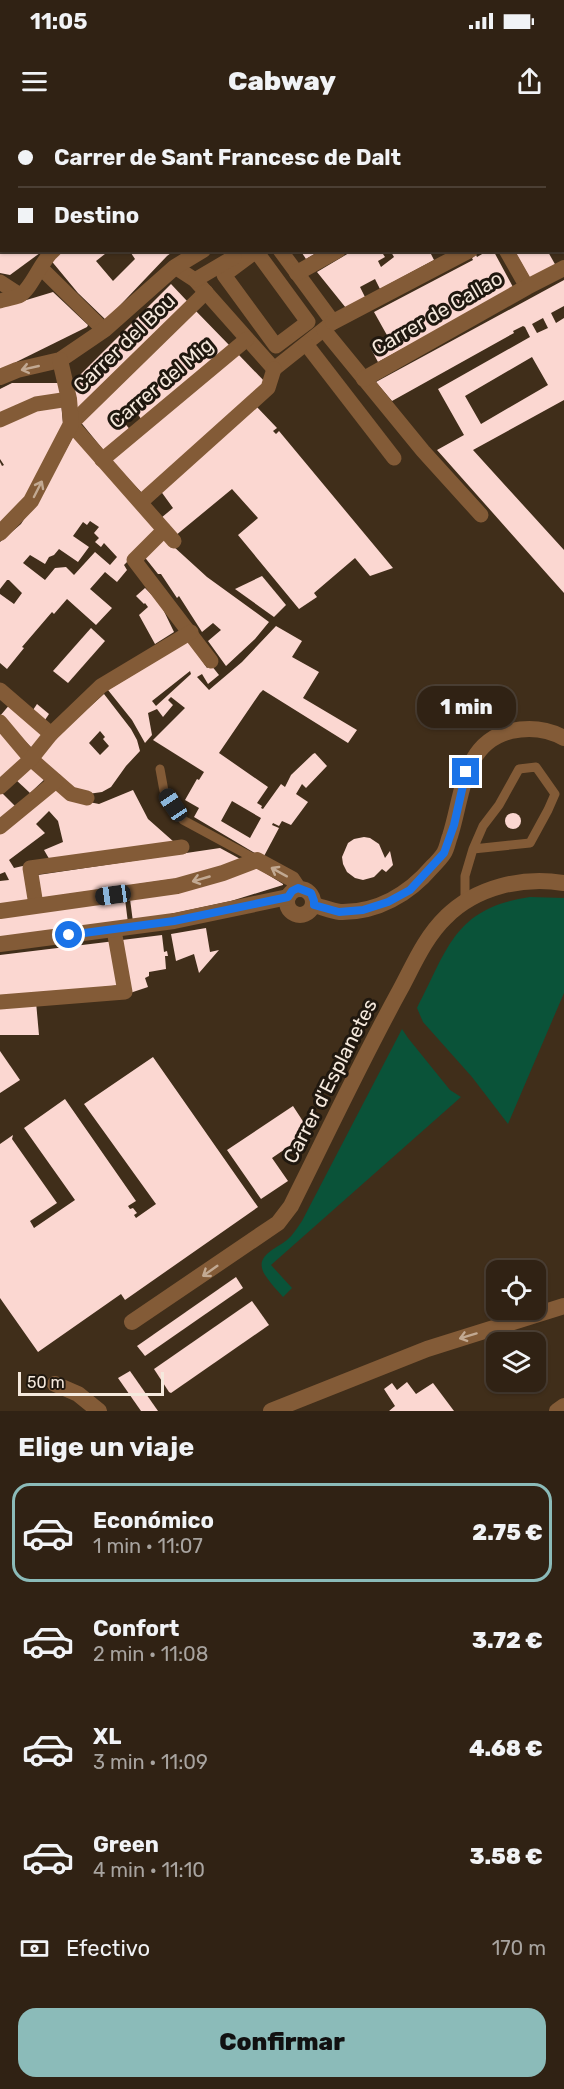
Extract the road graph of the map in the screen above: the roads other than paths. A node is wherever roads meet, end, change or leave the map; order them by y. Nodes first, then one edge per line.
1 (51, 252) edge
2 (200, 252) edge
3 (242, 252) edge
4 (255, 252) edge
5 (257, 252) edge
6 (281, 252) edge
7 (334, 252) edge
8 (466, 252) edge
9 (507, 252) edge
10 (175, 267) junction
11 (41, 268) junction
12 (564, 268) edge
13 (297, 273) junction
14 (195, 280) junction
15 (0, 282) edge
16 (527, 287) junction
17 (206, 292) junction
18 (20, 295) junction
19 (0, 301) edge
20 (308, 322) joint
21 (328, 326) junction
22 (104, 330) junction
23 (247, 339) junction
24 (306, 344) junction
25 (60, 360) junction
26 (274, 369) junction
27 (0, 377) edge
28 (364, 379) junction
29 (69, 399) junction
30 (0, 420) edge
31 (71, 424) junction
32 (394, 458) dead end
33 (102, 460) junction
34 (141, 502) junction
35 (481, 515) dead end
36 (0, 533) edge
37 (190, 632) junction
38 (211, 661) dead end
39 (2, 697) edge
40 (0, 722) edge
41 (51, 734) junction
42 (564, 738) edge
43 (32, 759) junction
44 (160, 769) dead end
45 (56, 781) junction
46 (0, 787) edge
47 (87, 798) dead end
48 (0, 827) edge
49 (182, 847) dead end
50 (473, 849) junction
51 (257, 860) junction
52 (564, 883) edge
53 (293, 893) junction
54 (465, 902) junction
55 (36, 905) junction
56 (314, 905) junction
57 (0, 911) edge
58 (114, 930) junction
59 (0, 944) edge
60 (0, 1002) edge
61 (564, 1306) edge
62 (132, 1322) dead end
63 (55, 1384) dead end
64 (564, 1406) edge
65 (99, 1411) edge
66 (271, 1411) edge
67 (557, 1411) edge

1 - 11 street
2 - 10 street
3 - 14 street
4 - 20 street
5 - 20 street
6 - 13 street
7 - 13 street
8 - 21 street
9 - 16 street
10 - 14 street
10 - 22 street
11 - 18 street
11 - 22 street
12 - 16 street, Carrer de Callao
13 - 21 street
14 - 17 street
15 - 18 street
16 - 28 street, Carrer de Callao
17 - 23 street
17 - 31 street, Carrer del Bou
18 - 19 street
21 - 24 street
21 - 28 street
22 - 25 street
23 - 26 street
23 - 33 street, Carrer del Mig
24 - 26 street
24 - 32 street
25 -> 27 street
25 - 29 street
26 - 34 street
28 - 35 street
29 - 30 street
29 - 31 street
31 - 33 street
36 -> 31 street
33 - 34 street
34 - 37 street
37 - 38 street
37 - 41 street
39 - 41 street
40 - 43 street
41 - 43 street
42 - 56 street
43 - 45 street
43 - 46 street
44 - 51 lane
45 - 47 street
45 - 48 street
49 - 55 street
50 - 50 lane
50 - 54 lane
53 -> 51 street
51 -> 55 street
52 - 54 street, Carrer d'Esplanetes
53 - 56 street
53 - 56 street
53 - 58 street
54 -> 62 street, Carrer d'Esplanetes
55 - 57 street
58 - 59 street
58 - 60 street
61 -> 66 street
63 - 65 street
64 - 67 street

